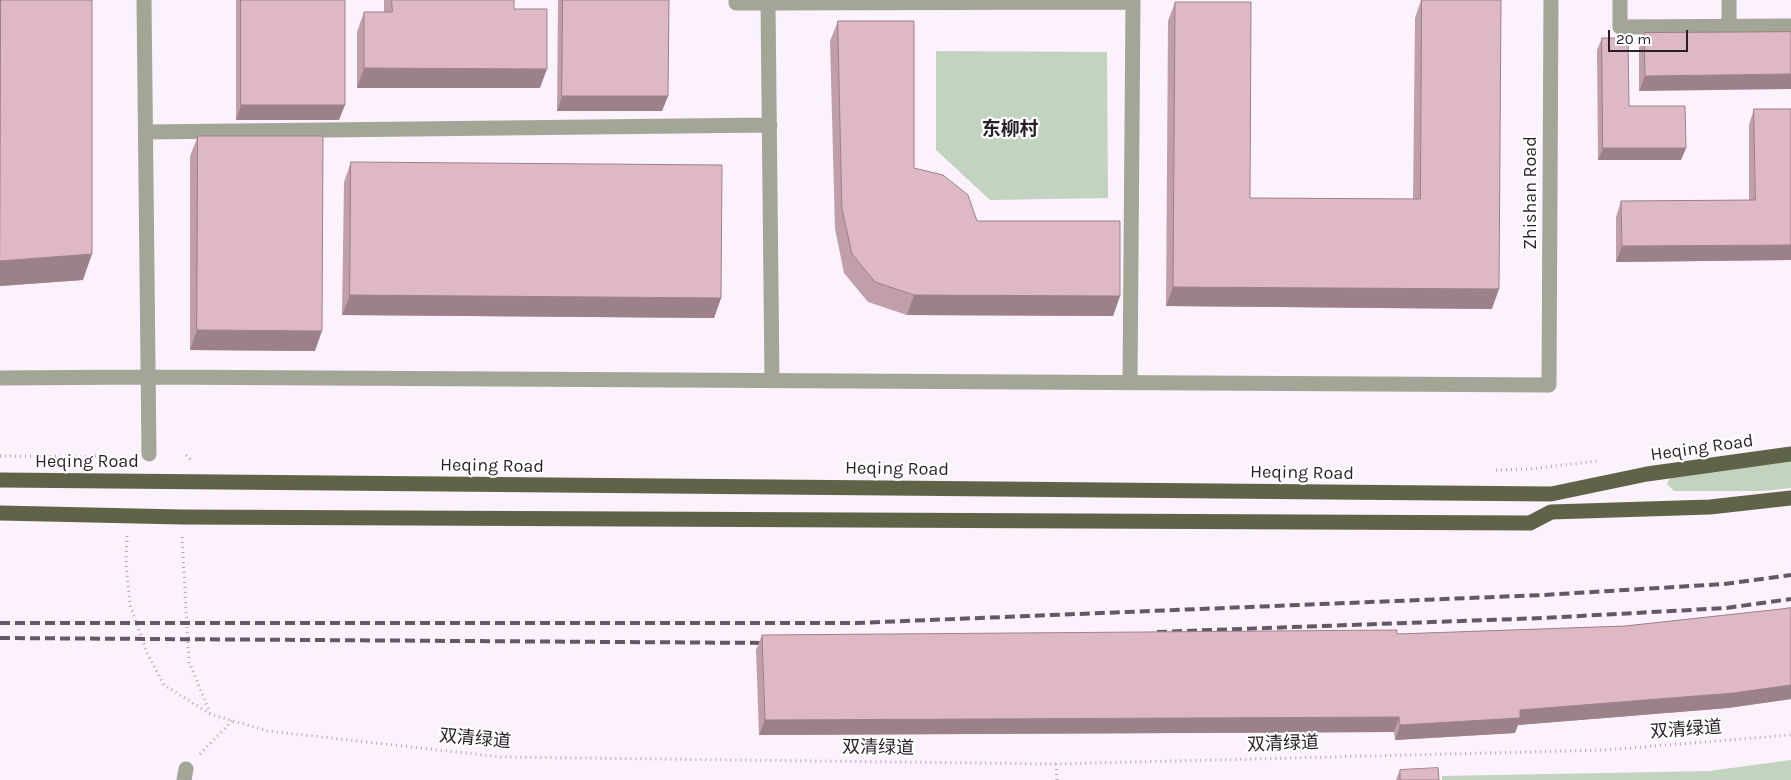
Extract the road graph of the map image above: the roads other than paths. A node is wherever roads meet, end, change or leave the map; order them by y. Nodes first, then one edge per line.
1 (144, 0) edge
2 (736, 0) edge
3 (1551, 0) edge
4 (1620, 0) edge
5 (1729, 0) edge
6 (1132, 1) edge
7 (768, 3) junction
8 (1729, 26) junction
9 (1791, 26) edge
10 (770, 125) junction
11 (146, 132) junction
12 (148, 377) junction
13 (0, 378) edge
14 (772, 381) junction
15 (1130, 382) junction
16 (149, 454) dead end
17 (1791, 454) edge
18 (0, 480) edge
19 (1791, 498) edge
20 (0, 513) edge

1 - 11 street
2 - 7 street
3 - 15 street, Zhishan Road
4 - 8 street
5 - 8 street
6 - 7 street
6 - 15 street
7 - 10 street
8 - 9 street
10 - 11 street
10 - 14 street
11 - 12 street
12 - 13 street
12 - 14 street
12 - 16 street
14 - 15 street
17 - 18 main road, Heqing Road
19 - 20 main road

